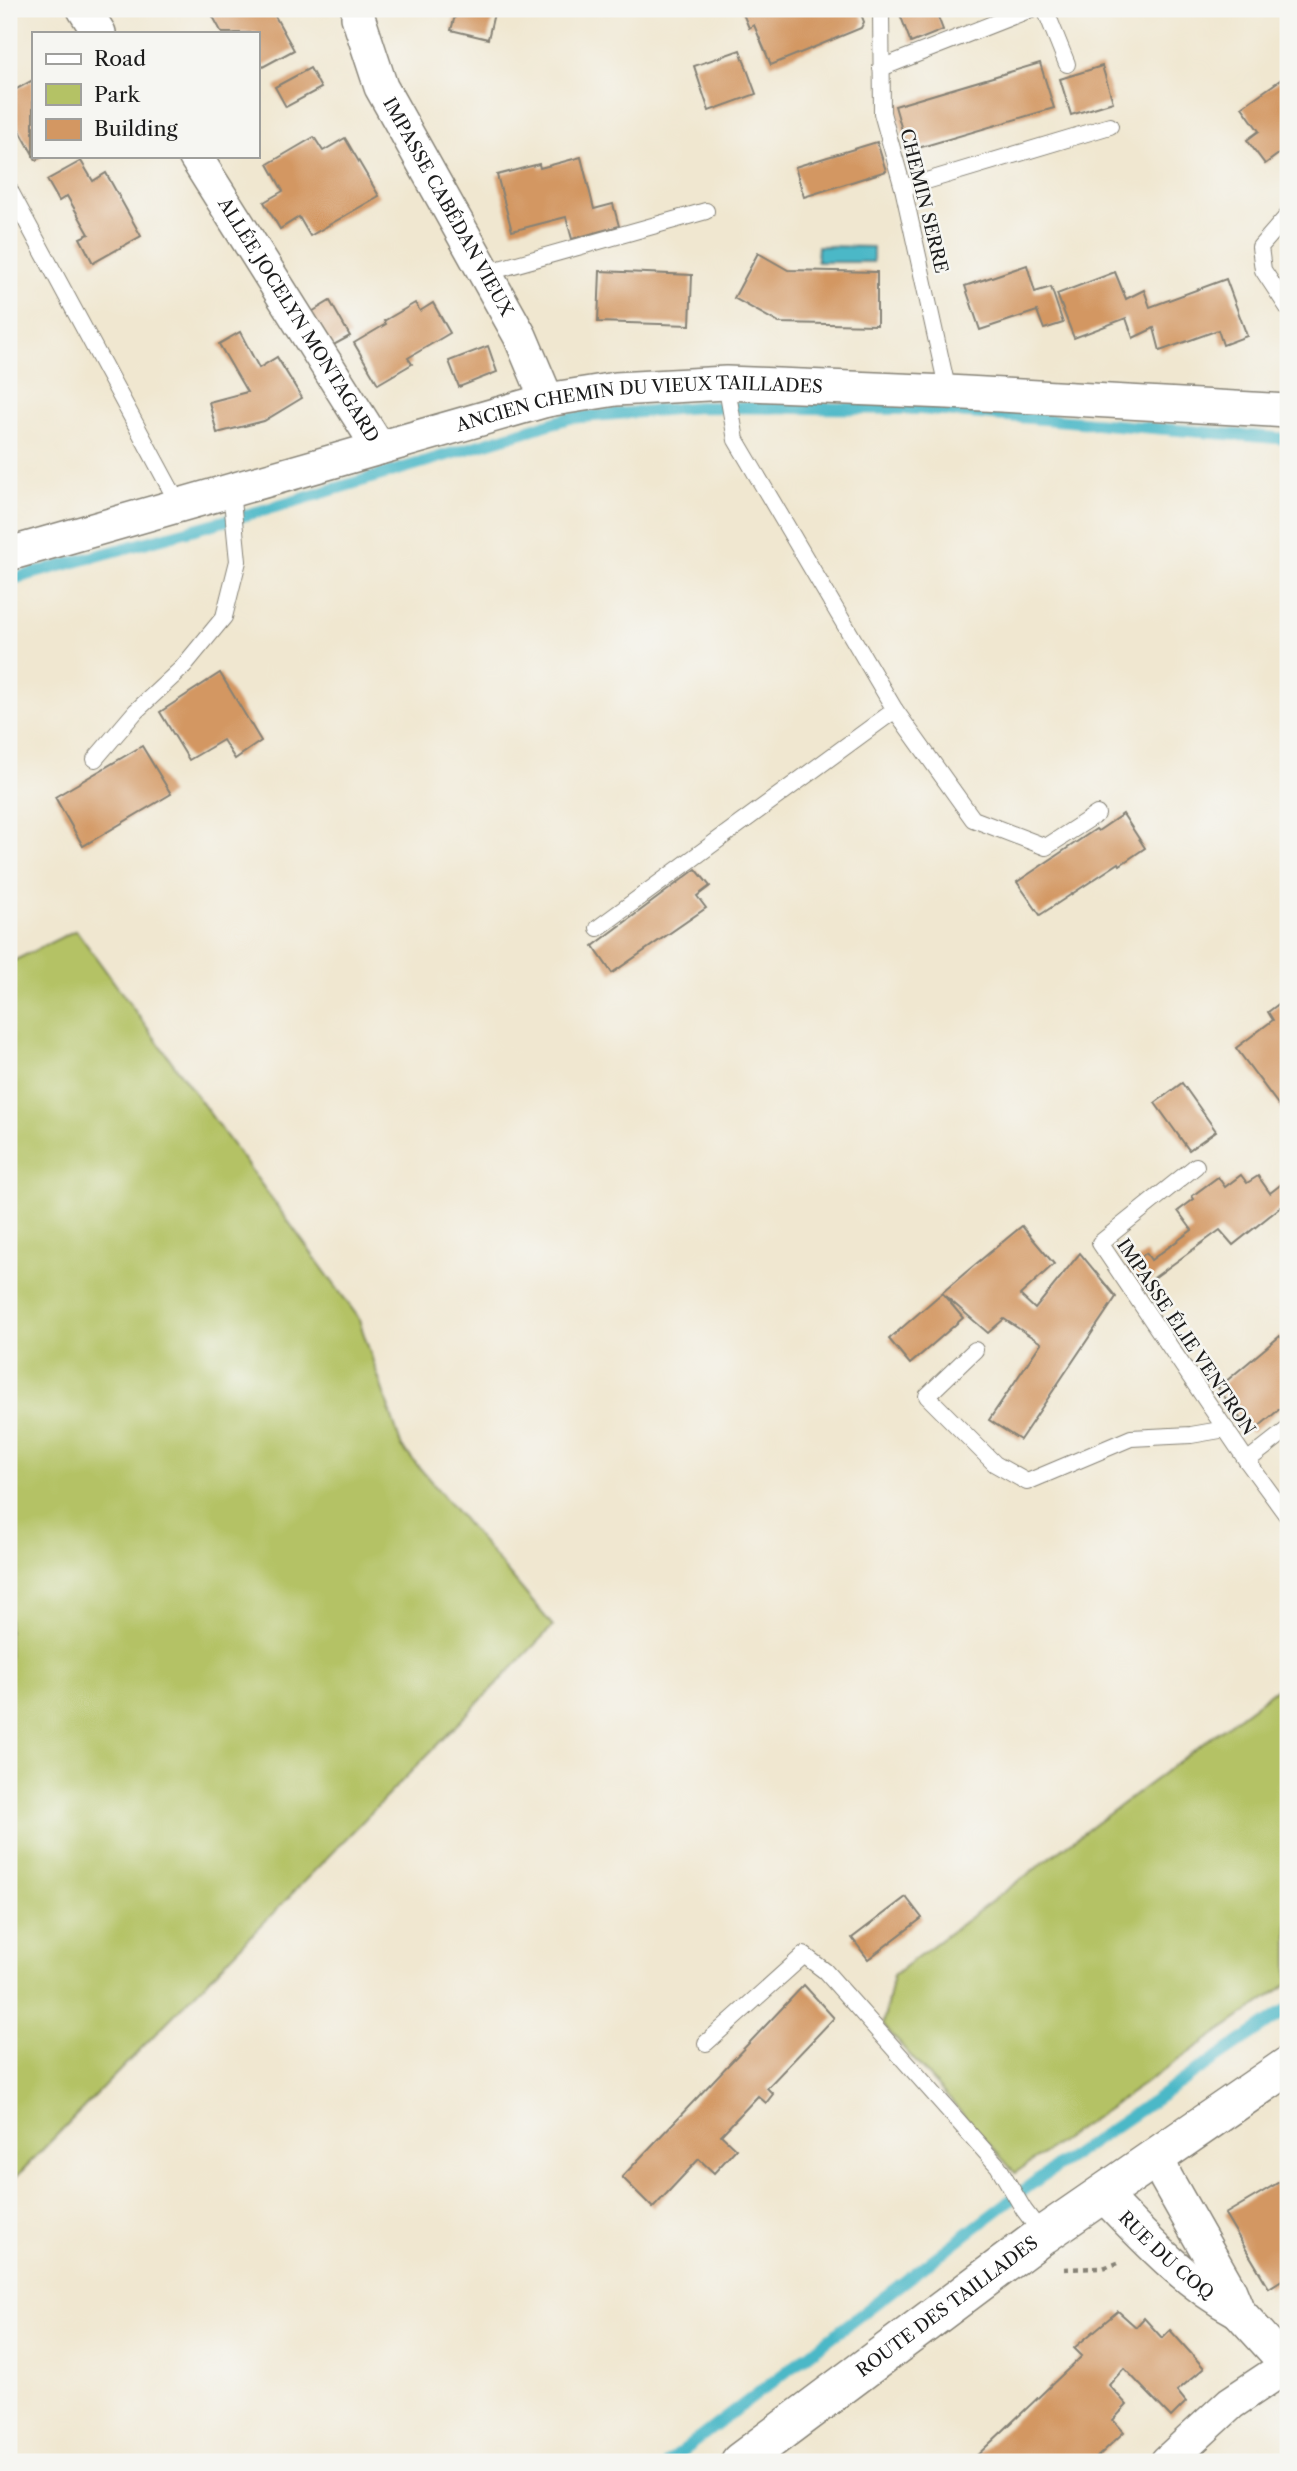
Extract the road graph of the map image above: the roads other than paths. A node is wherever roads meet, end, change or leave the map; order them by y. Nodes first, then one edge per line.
1 (85, 9) edge
2 (359, 9) edge
3 (1031, 9) edge
4 (1045, 9) edge
5 (881, 13) edge
6 (98, 32) edge
7 (1067, 64) dead end
8 (881, 68) junction
9 (1110, 126) dead end
10 (196, 158) edge
11 (903, 188) junction
12 (9, 189) edge
13 (706, 211) dead end
14 (1288, 215) edge
15 (485, 273) junction
16 (1288, 308) edge
17 (726, 383) junction
18 (948, 392) junction
19 (547, 400) junction
20 (1288, 411) edge
21 (379, 448) junction
22 (231, 490) junction
23 (179, 505) junction
24 (9, 554) edge
25 (895, 710) junction
26 (95, 759) dead end
27 (1097, 814) dead end
28 (598, 928) dead end
29 (1196, 1166) dead end
30 (975, 1350) dead end
31 (1226, 1429) junction
32 (1288, 1429) edge
33 (1247, 1461) junction
34 (1288, 1517) edge
35 (706, 2043) dead end
36 (1288, 2066) edge
37 (1157, 2155) junction
38 (1102, 2194) junction
39 (1034, 2242) junction
40 (1238, 2311) junction
41 (1288, 2366) edge
42 (740, 2462) edge
43 (1167, 2462) edge

1 - 6 street
2 - 15 street, IMPASSE CABÉDAN VIEUX
3 - 8 lane
4 - 7 lane
5 - 8 lane, CHEMIN SERRE
8 - 11 lane, CHEMIN SERRE
9 - 11 lane
10 - 21 street, ALLÉE JOCELYN MONTAGARD
11 - 18 lane, CHEMIN SERRE
12 - 23 lane
13 - 15 lane
14 - 16 lane
15 - 19 street, IMPASSE CABÉDAN VIEUX
17 - 18 street, ANCIEN CHEMIN DU VIEUX TAILLADES
17 - 19 street, ANCIEN CHEMIN DU VIEUX TAILLADES
17 - 25 lane
18 - 20 street, ANCIEN CHEMIN DU VIEUX TAILLADES
19 - 21 street, ANCIEN CHEMIN DU VIEUX TAILLADES
21 - 22 street, ANCIEN CHEMIN DU VIEUX TAILLADES
22 - 23 street, ANCIEN CHEMIN DU VIEUX TAILLADES
22 - 26 lane
23 - 24 street, ANCIEN CHEMIN DU VIEUX TAILLADES
25 - 27 lane
25 - 28 lane
29 - 31 lane, IMPASSE ÉLIE VENTRON
30 - 31 lane
31 - 33 lane, IMPASSE ÉLIE VENTRON
32 - 33 lane
33 - 34 lane, IMPASSE ÉLIE VENTRON
35 - 39 lane
36 - 37 street, ROUTE DES TAILLADES
37 - 38 street, ROUTE DES TAILLADES
37 - 40 street, RUE DU COQ
38 - 39 street, ROUTE DES TAILLADES
38 - 40 street, RUE DU COQ
39 - 42 street, ROUTE DES TAILLADES
40 - 41 street, RUE DU COQ
41 - 43 street

